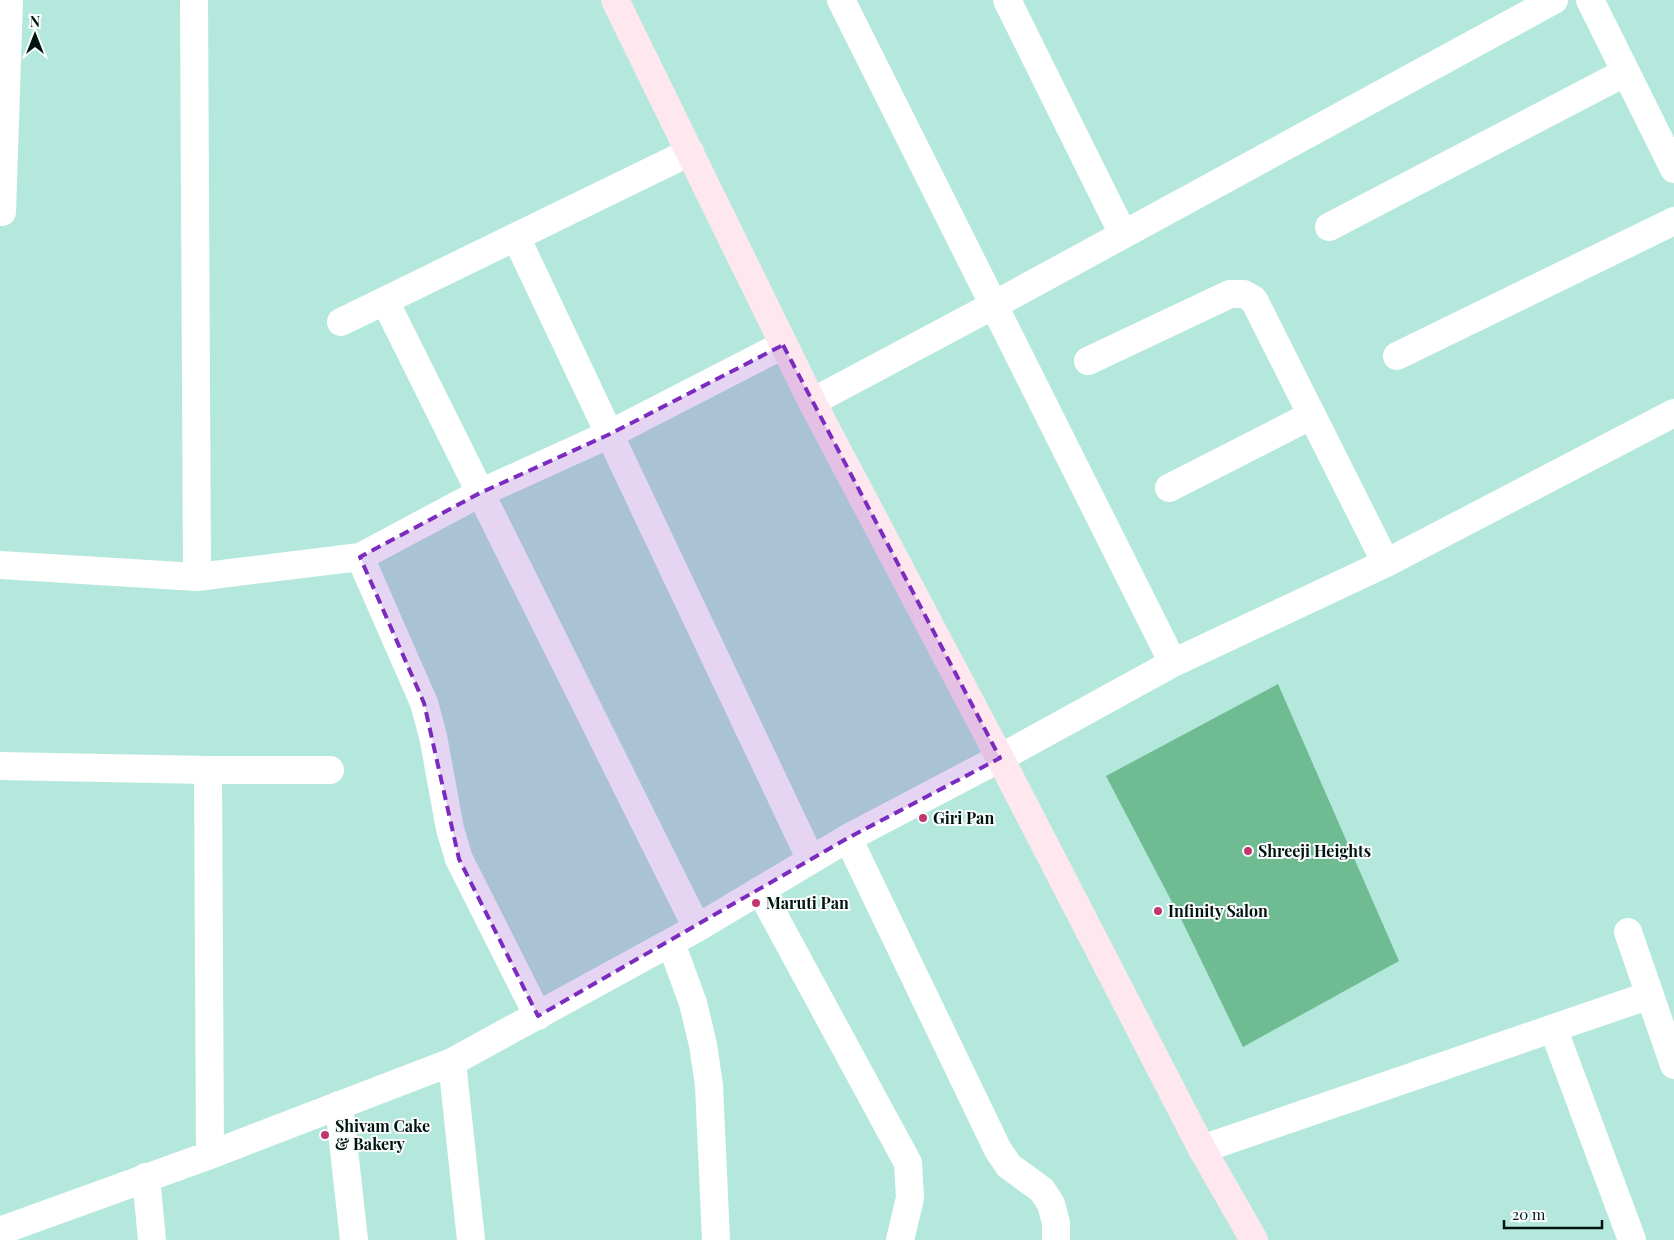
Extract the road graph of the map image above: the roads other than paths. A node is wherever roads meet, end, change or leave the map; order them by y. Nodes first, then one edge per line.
1 (9, 0) edge
2 (194, 0) edge
3 (615, 0) edge
4 (841, 0) edge
5 (1007, 0) edge
6 (1554, 0) edge
7 (1590, 0) edge
8 (1626, 72) junction
9 (690, 152) junction
10 (1674, 170) edge
11 (2, 212) dead end
12 (1674, 221) edge
13 (1329, 227) dead end
14 (1123, 234) junction
15 (516, 237) junction
16 (385, 301) junction
17 (994, 305) junction
18 (341, 322) dead end
19 (783, 345) junction
20 (1397, 356) dead end
21 (1088, 362) dead end
22 (812, 402) junction
23 (1674, 413) edge
24 (1312, 415) junction
25 (610, 434) junction
26 (1169, 488) dead end
27 (480, 493) junction
28 (360, 557) junction
29 (1386, 563) junction
30 (0, 565) edge
31 (197, 577) junction
32 (1173, 663) junction
33 (1000, 758) junction
34 (0, 766) edge
35 (208, 770) junction
36 (330, 770) dead end
37 (848, 838) junction
38 (812, 860) junction
39 (760, 890) junction
40 (697, 928) junction
41 (1628, 932) dead end
42 (671, 943) junction
43 (1650, 995) junction
44 (538, 1016) junction
45 (1553, 1028) junction
46 (452, 1062) junction
47 (1674, 1065) edge
48 (339, 1105) junction
49 (1202, 1149) junction
50 (210, 1155) junction
51 (146, 1178) junction
52 (0, 1232) edge
53 (152, 1240) edge
54 (354, 1240) edge
55 (471, 1240) edge
56 (716, 1240) edge
57 (900, 1240) edge
58 (1056, 1240) edge
59 (1254, 1240) edge
60 (1632, 1240) edge

1 - 11 street
2 - 31 street
3 - 9 street
4 - 17 street
5 - 14 street
6 - 14 street
7 - 8 street
8 - 10 street
8 - 13 street
9 - 15 street
9 - 19 street
12 - 20 street
14 - 17 street
15 - 16 street
15 - 25 street
16 - 18 street
16 - 27 street
17 - 22 street
17 - 32 street
19 - 22 street
19 - 25 street
21 - 24 street
22 - 33 street
23 - 29 street
24 - 26 street
24 - 29 street
25 - 27 street
25 - 38 street
27 - 28 street
27 - 40 street
28 - 31 street
28 - 44 street
29 - 32 street
30 - 31 street
32 - 33 street
33 - 37 street
33 - 49 street
34 - 35 street
35 - 36 street
35 - 50 street
37 - 38 street
37 - 58 street
38 - 39 street
39 - 40 street
39 - 57 street
40 - 42 street
41 - 43 street
42 - 44 street
42 - 56 street
43 - 45 street
43 - 47 street
44 - 46 street
45 - 49 street
45 - 60 street
46 - 48 street
46 - 55 street
48 - 50 street
48 - 54 street
49 - 59 street
50 - 51 street
51 - 52 street
51 - 53 street

